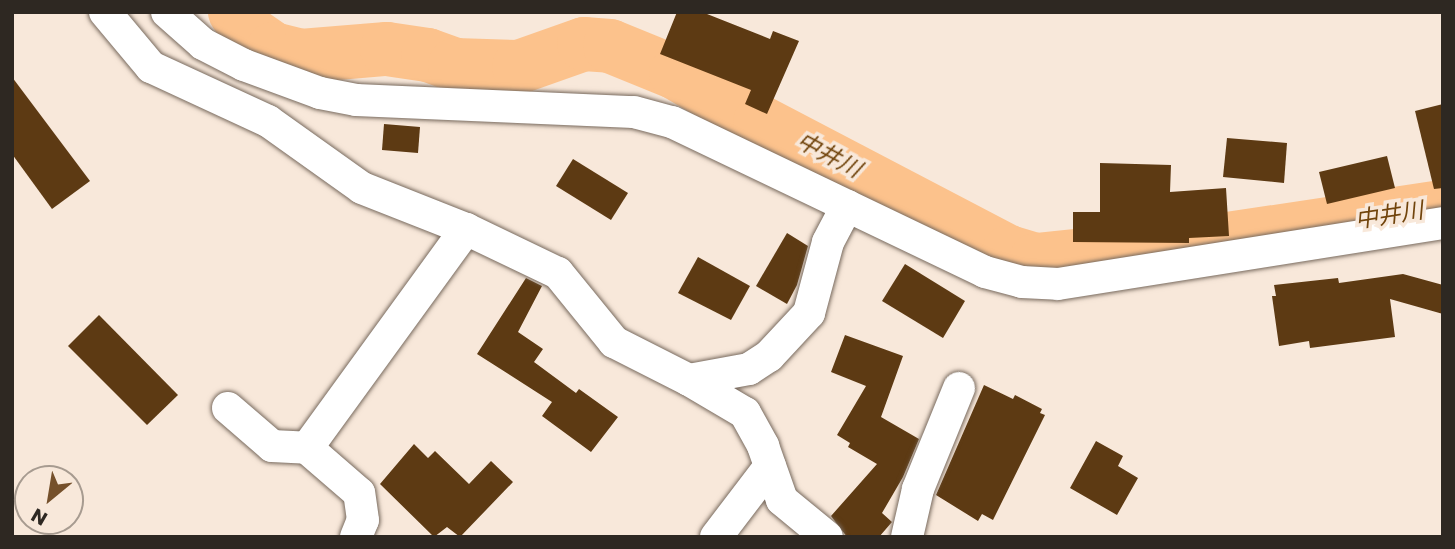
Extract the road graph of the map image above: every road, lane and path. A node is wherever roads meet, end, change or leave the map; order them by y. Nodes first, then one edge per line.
1 (105, 12) edge
2 (167, 12) edge
3 (847, 206) junction
4 (1443, 223) edge
5 (466, 229) junction
6 (689, 380) junction
7 (959, 388) dead end
8 (228, 408) dead end
9 (307, 448) junction
10 (770, 466) junction
11 (356, 537) edge
12 (716, 537) edge
13 (827, 537) edge
14 (907, 537) edge

1 - 5 street
2 - 3 street
3 - 4 street
3 - 6 street
5 - 6 street
5 - 9 street
6 - 10 street
7 - 14 street
8 - 9 street
9 - 11 street
10 - 12 street
10 - 13 street

